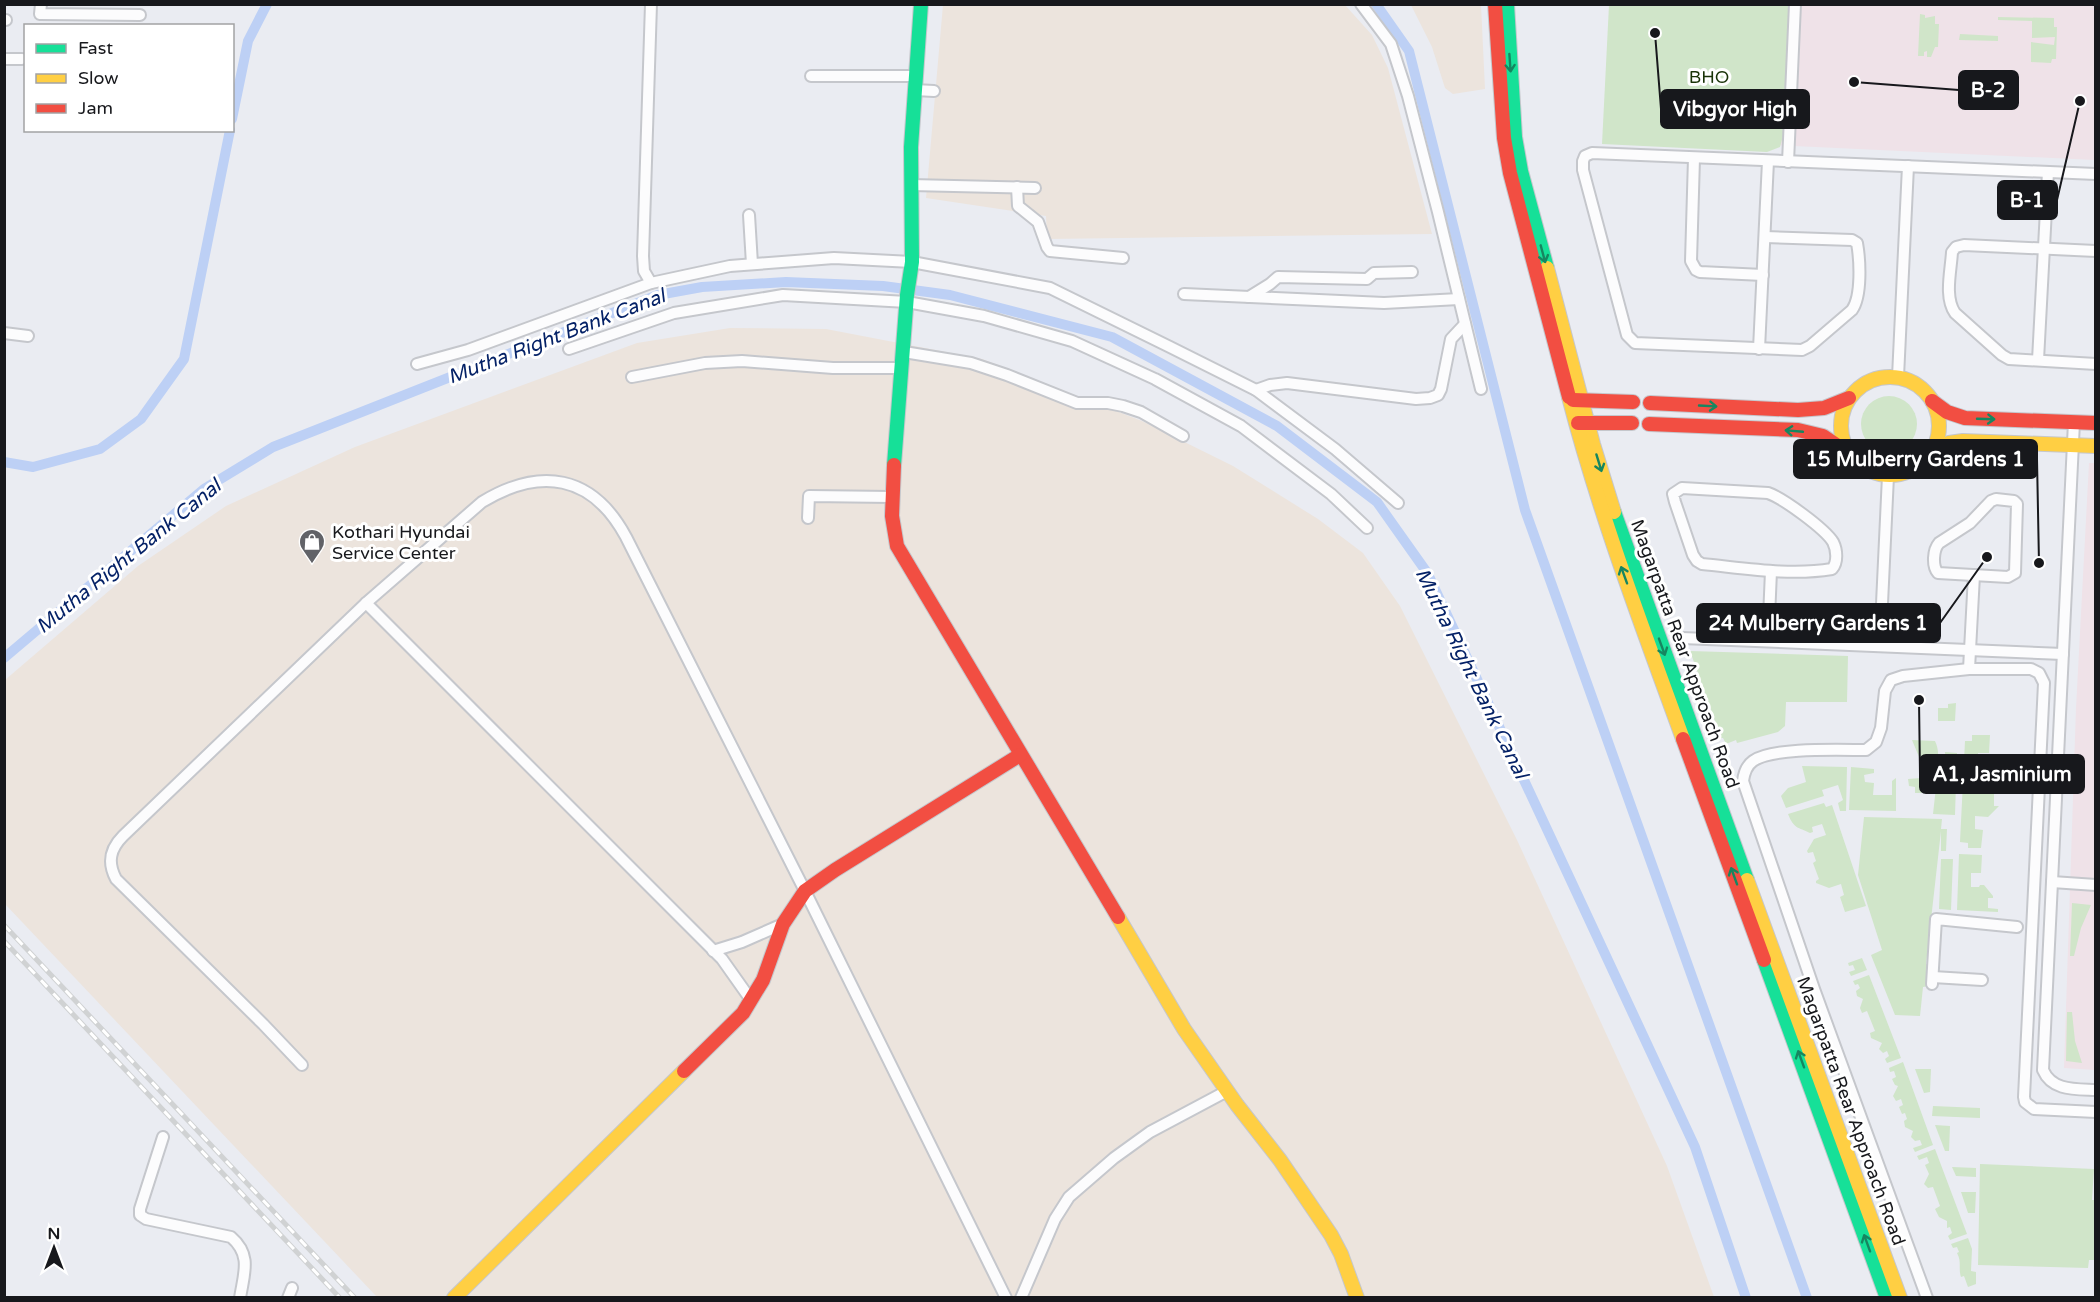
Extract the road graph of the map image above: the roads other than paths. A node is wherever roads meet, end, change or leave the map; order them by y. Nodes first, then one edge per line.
1 (41, 4) edge
2 (651, 4) edge
3 (921, 4) edge
4 (1361, 4) edge
5 (1496, 4) edge
6 (1507, 4) edge
7 (1795, 4) edge
8 (140, 15) dead end
9 (4, 59) edge
10 (22, 59) dead end
11 (811, 76) dead end
12 (915, 83) junction
13 (934, 91) dead end
14 (1694, 158) junction
15 (1768, 161) junction
16 (1788, 162) junction
17 (1903, 166) junction
18 (2048, 172) junction
19 (2096, 174) edge
20 (911, 185) junction
21 (1017, 187) junction
22 (1035, 188) dead end
23 (749, 215) dead end
24 (1765, 237) junction
25 (2044, 250) junction
26 (2096, 251) edge
27 (1123, 258) dead end
28 (752, 264) junction
29 (911, 266) junction
30 (1412, 272) dead end
31 (1763, 275) junction
32 (651, 283) junction
33 (1184, 294) dead end
34 (1246, 298) junction
35 (907, 299) junction
36 (1459, 299) junction
37 (1465, 324) junction
38 (4, 333) edge
39 (28, 336) dead end
40 (569, 349) dead end
41 (1760, 349) junction
42 (904, 352) junction
43 (2038, 360) junction
44 (417, 364) dead end
45 (2096, 364) edge
46 (902, 368) junction
47 (632, 377) dead end
48 (1898, 377) junction
49 (1481, 389) dead end
50 (1256, 390) junction
51 (1849, 398) junction
52 (1576, 400) junction
53 (1932, 400) junction
54 (1633, 402) dead end
55 (1650, 403) dead end
56 (2074, 422) junction
57 (1582, 423) junction
58 (1632, 423) dead end
59 (2096, 423) edge
60 (1649, 424) dead end
61 (1183, 436) dead end
62 (2074, 445) junction
63 (2096, 446) edge
64 (1847, 452) junction
65 (1931, 454) junction
66 (1888, 476) junction
67 (892, 497) junction
68 (1398, 503) dead end
69 (808, 518) dead end
70 (1367, 528) dead end
71 (1771, 571) junction
72 (1974, 575) junction
73 (366, 603) junction
74 (1682, 638) dead end
75 (1768, 641) junction
76 (1880, 646) junction
77 (1969, 650) junction
78 (2063, 654) junction
79 (1969, 669) junction
80 (1020, 755) junction
81 (2052, 882) junction
82 (2096, 885) edge
83 (805, 891) junction
84 (783, 924) junction
85 (2018, 927) dead end
86 (2031, 933) junction
87 (2049, 933) junction
88 (713, 951) junction
89 (1982, 980) dead end
90 (751, 1000) junction
91 (302, 1065) dead end
92 (2096, 1090) edge
93 (1227, 1091) junction
94 (2096, 1112) edge
95 (163, 1137) dead end
96 (240, 1298) edge
97 (454, 1298) edge
98 (1006, 1298) edge
99 (1021, 1298) edge
100 (1357, 1298) edge
101 (1887, 1298) edge
102 (1900, 1298) edge
103 (1927, 1298) edge

1 - 8 street
2 - 32 street
3 - 12 street
4 - 36 street
5 - 52 street, Magarpatta Rear Approach Road
6 -> 52 street, Magarpatta Rear Approach Road
7 - 16 street
9 - 10 street
11 - 12 street
12 - 13 street
12 - 20 street
14 - 15 street
14 - 31 street
14 - 41 street
15 - 16 street
15 - 24 street
16 - 17 street
17 - 18 street
17 - 48 street
18 - 19 street
18 - 25 street
20 - 21 street
20 - 29 street
21 - 22 street
21 - 27 street
23 - 28 street
24 - 31 street
24 - 41 street
25 - 26 street
25 - 43 street
25 - 43 street
28 - 29 street
28 - 32 street
29 - 35 street
29 - 50 street
30 - 34 street
31 - 41 street
32 - 44 street
33 - 34 street
34 - 36 street
35 - 40 street
35 - 42 street
35 - 70 street
36 - 37 street
37 - 49 street
37 - 50 street
38 - 39 street
42 - 46 street
42 - 61 street
43 - 45 street
46 - 47 street
46 - 67 street
48 - 51 street
48 - 53 street
50 - 68 street
55 -> 51 street
51 - 64 street
52 - 54 street
52 - 57 street, Magarpatta Rear Approach Road
53 -> 56 street
53 - 65 street
56 - 59 street
56 - 62 street
57 - 58 street
101 -> 57 street, Magarpatta Rear Approach Road
57 -> 102 street, Magarpatta Rear Approach Road
64 -> 60 street
62 - 63 street
62 - 65 street
62 - 78 street
64 - 66 street
65 - 66 street
66 - 76 street
67 - 69 street
67 - 80 street
71 - 71 street
71 - 75 street
72 - 72 street
72 - 77 street
73 - 83 street
73 - 88 street
73 - 91 street
74 - 75 street
75 - 76 street
76 - 77 street
77 - 78 street
77 - 79 street
78 - 81 street
79 - 86 street
79 - 103 street
80 - 83 street
80 - 93 street
81 - 82 street
81 - 87 street
83 - 84 street
83 - 98 street
84 - 88 street
84 - 90 street
85 - 89 street
86 - 87 street
86 - 94 street
87 - 92 street
88 - 90 street
90 - 97 street
93 - 99 street
93 - 100 street
95 - 96 street

